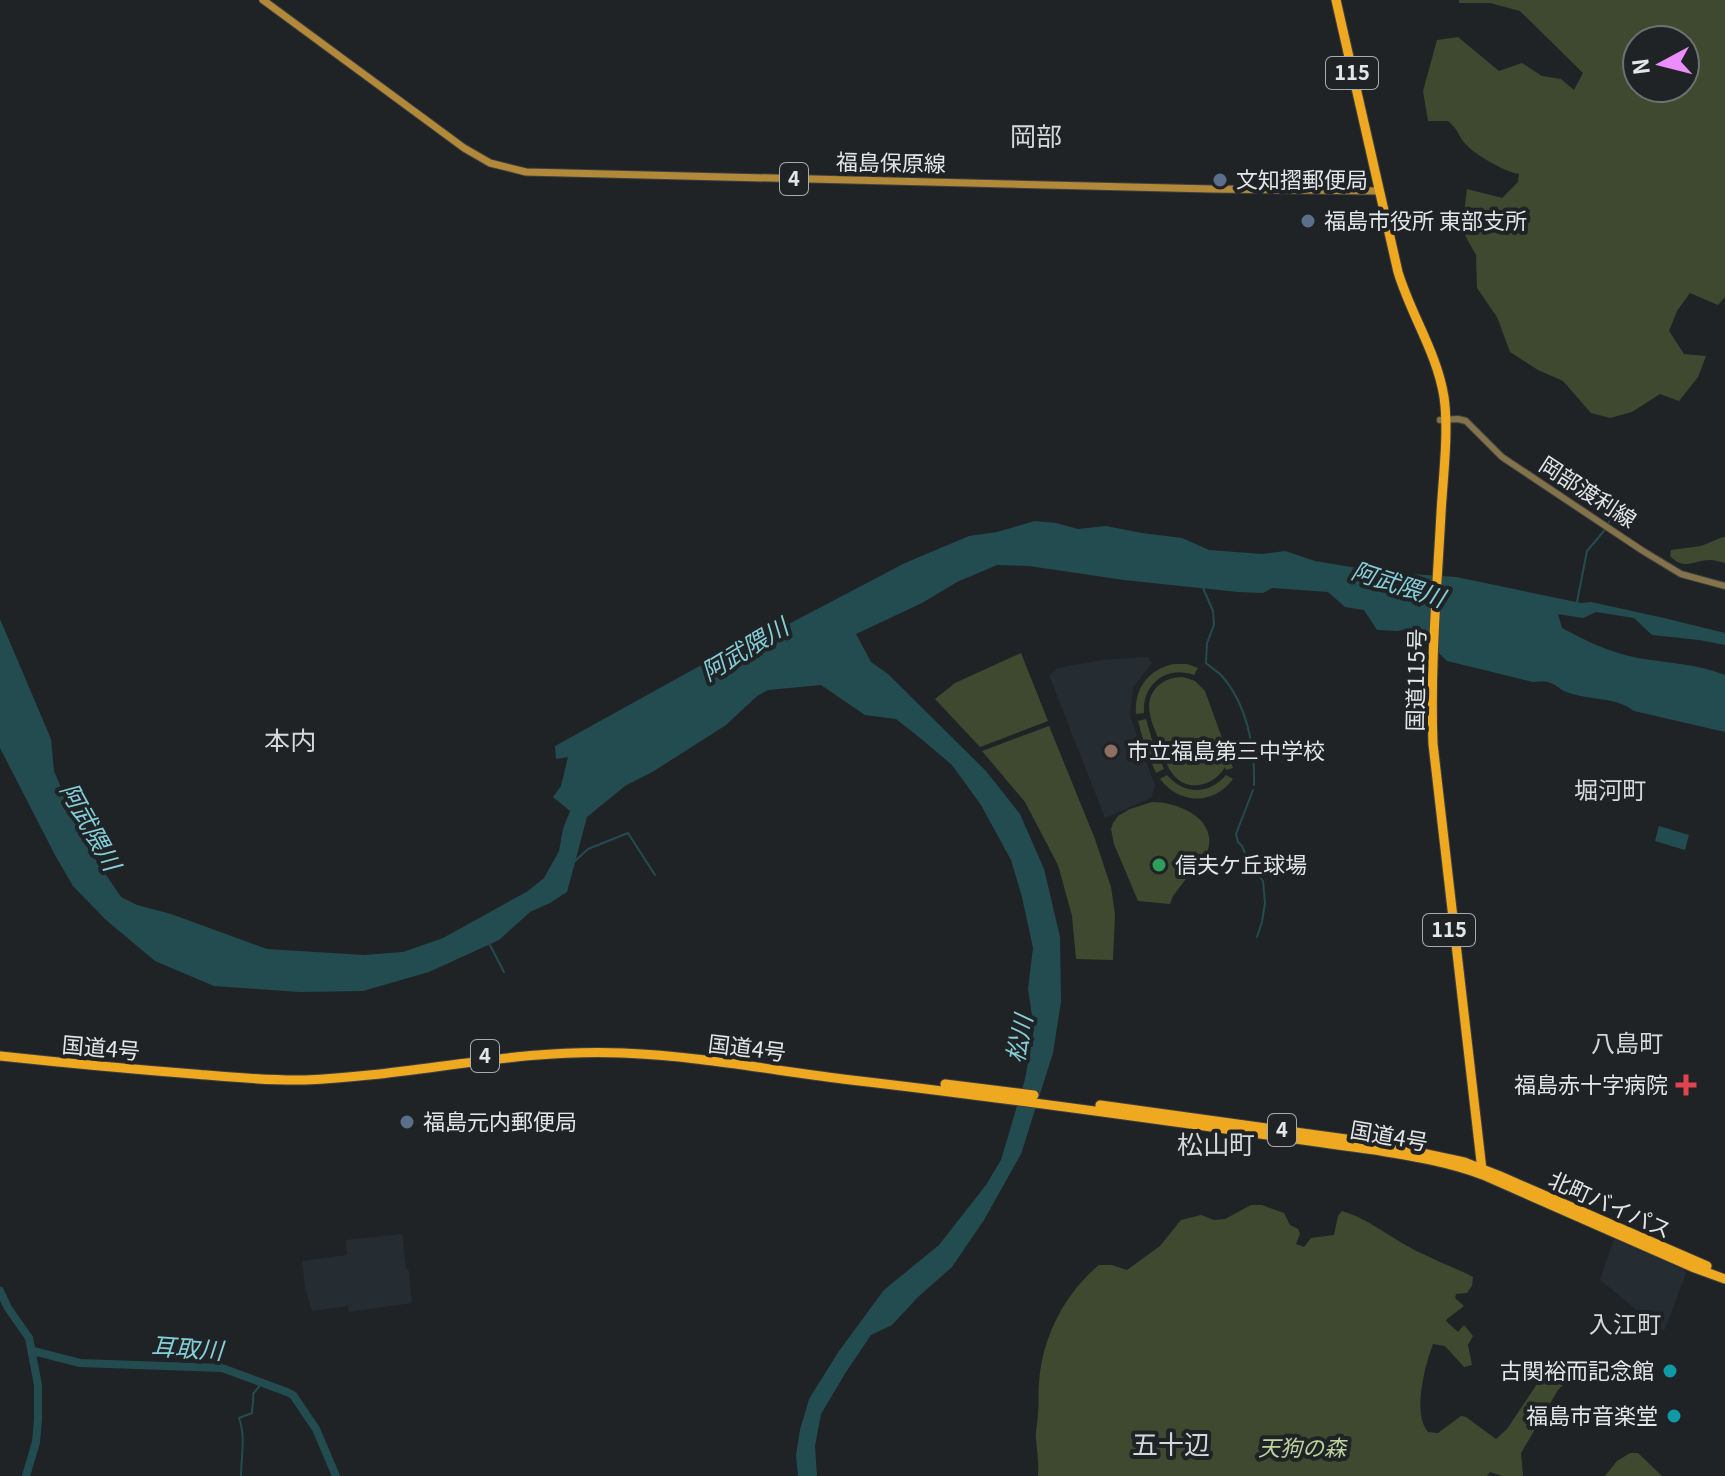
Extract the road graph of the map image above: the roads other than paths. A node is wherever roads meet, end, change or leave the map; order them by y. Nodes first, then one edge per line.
1 (263, 0) edge
2 (1336, 0) edge
3 (1377, 191) junction
4 (1443, 420) junction
5 (1725, 586) edge
6 (0, 1054) edge
7 (1479, 1170) junction
8 (1725, 1273) edge
9 (1725, 1279) edge

1 - 3 main road, 福島保原線 / 4
2 - 3 highway, 国道115号 / 115
3 - 4 highway, 国道115号 / 115
4 - 5 main road, 岡部渡利線
4 - 7 highway, 国道115号 / 115
6 - 7 highway, 国道4号 / 4
7 - 8 highway, 北町バイパス / 4
7 - 9 highway, 北町バイパス / 4

